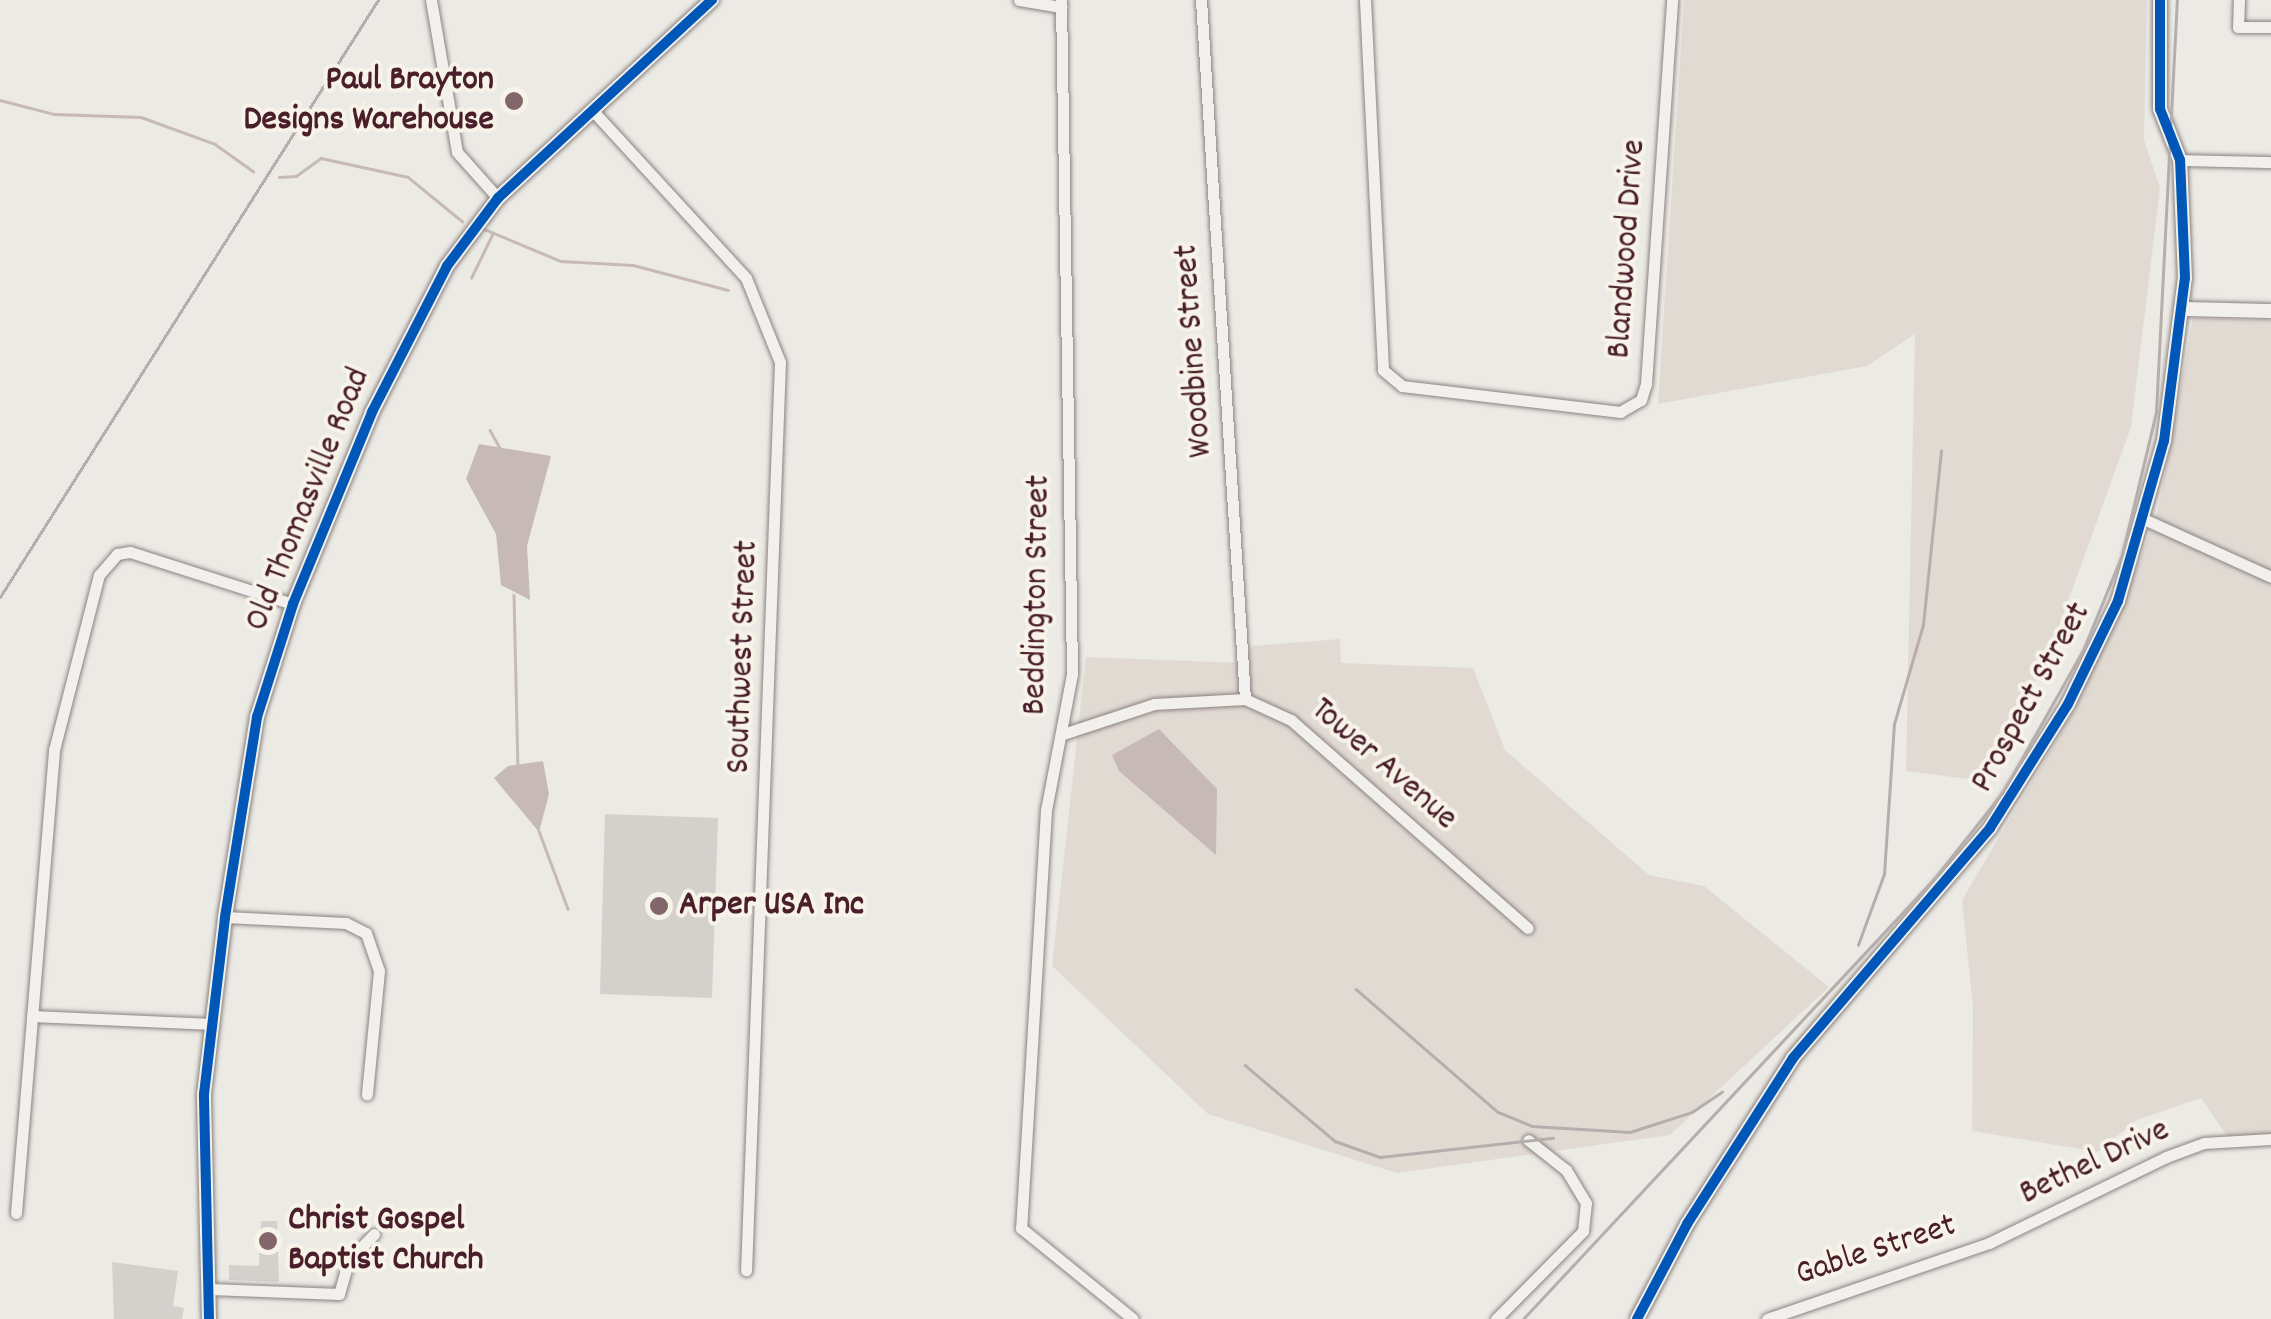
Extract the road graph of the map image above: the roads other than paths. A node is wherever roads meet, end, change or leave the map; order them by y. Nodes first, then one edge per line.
1 (431, 0) edge
2 (712, 0) edge
3 (1019, 0) edge
4 (1202, 0) edge
5 (1365, 0) edge
6 (1672, 0) edge
7 (2160, 0) edge
8 (2239, 0) edge
9 (1061, 3) edge
10 (2271, 27) edge
11 (594, 112) junction
12 (2180, 160) junction
13 (2271, 162) edge
14 (498, 198) junction
15 (2182, 309) junction
16 (2271, 311) edge
17 (2146, 520) junction
18 (2271, 577) edge
19 (293, 604) junction
20 (1245, 699) junction
21 (1064, 734) junction
22 (225, 917) junction
23 (1528, 928) dead end
24 (32, 1016) junction
25 (214, 1024) junction
26 (367, 1094) dead end
27 (2271, 1139) edge
28 (1528, 1140) dead end
29 (16, 1213) dead end
30 (374, 1234) dead end
31 (2003, 1237) joint
32 (746, 1270) dead end
33 (210, 1290) junction
34 (208, 1319) edge
35 (1133, 1319) edge
36 (1496, 1319) edge
37 (1637, 1319) edge
38 (1767, 1319) edge

1 - 14 street
2 - 11 street, Old Thomasville Road
3 - 9 street
4 - 20 street, Woodbine Street
5 - 6 street, Blandwood Drive
7 - 12 street, Prospect Street
8 - 10 street
9 - 21 street, Beddington Street
11 - 14 street, Old Thomasville Road
11 - 32 street, Southwest Street
12 - 13 street
12 - 15 street, Prospect Street
14 - 19 street, Old Thomasville Road
15 - 16 street
15 - 17 street, Prospect Street
17 - 18 street
17 - 37 street, Prospect Street
19 - 22 street, Old Thomasville Road
19 - 24 street
20 - 21 street, Tower Avenue
20 - 23 street, Tower Avenue
21 - 35 street, Beddington Street
22 - 25 street, Old Thomasville Road
22 - 26 street
24 - 25 street
24 - 29 street
25 - 33 street, Old Thomasville Road
27 - 31 street, Bethel Drive
28 - 36 street
30 - 33 street
31 - 38 street, Gable Street
33 - 34 street, Old Thomasville Road

